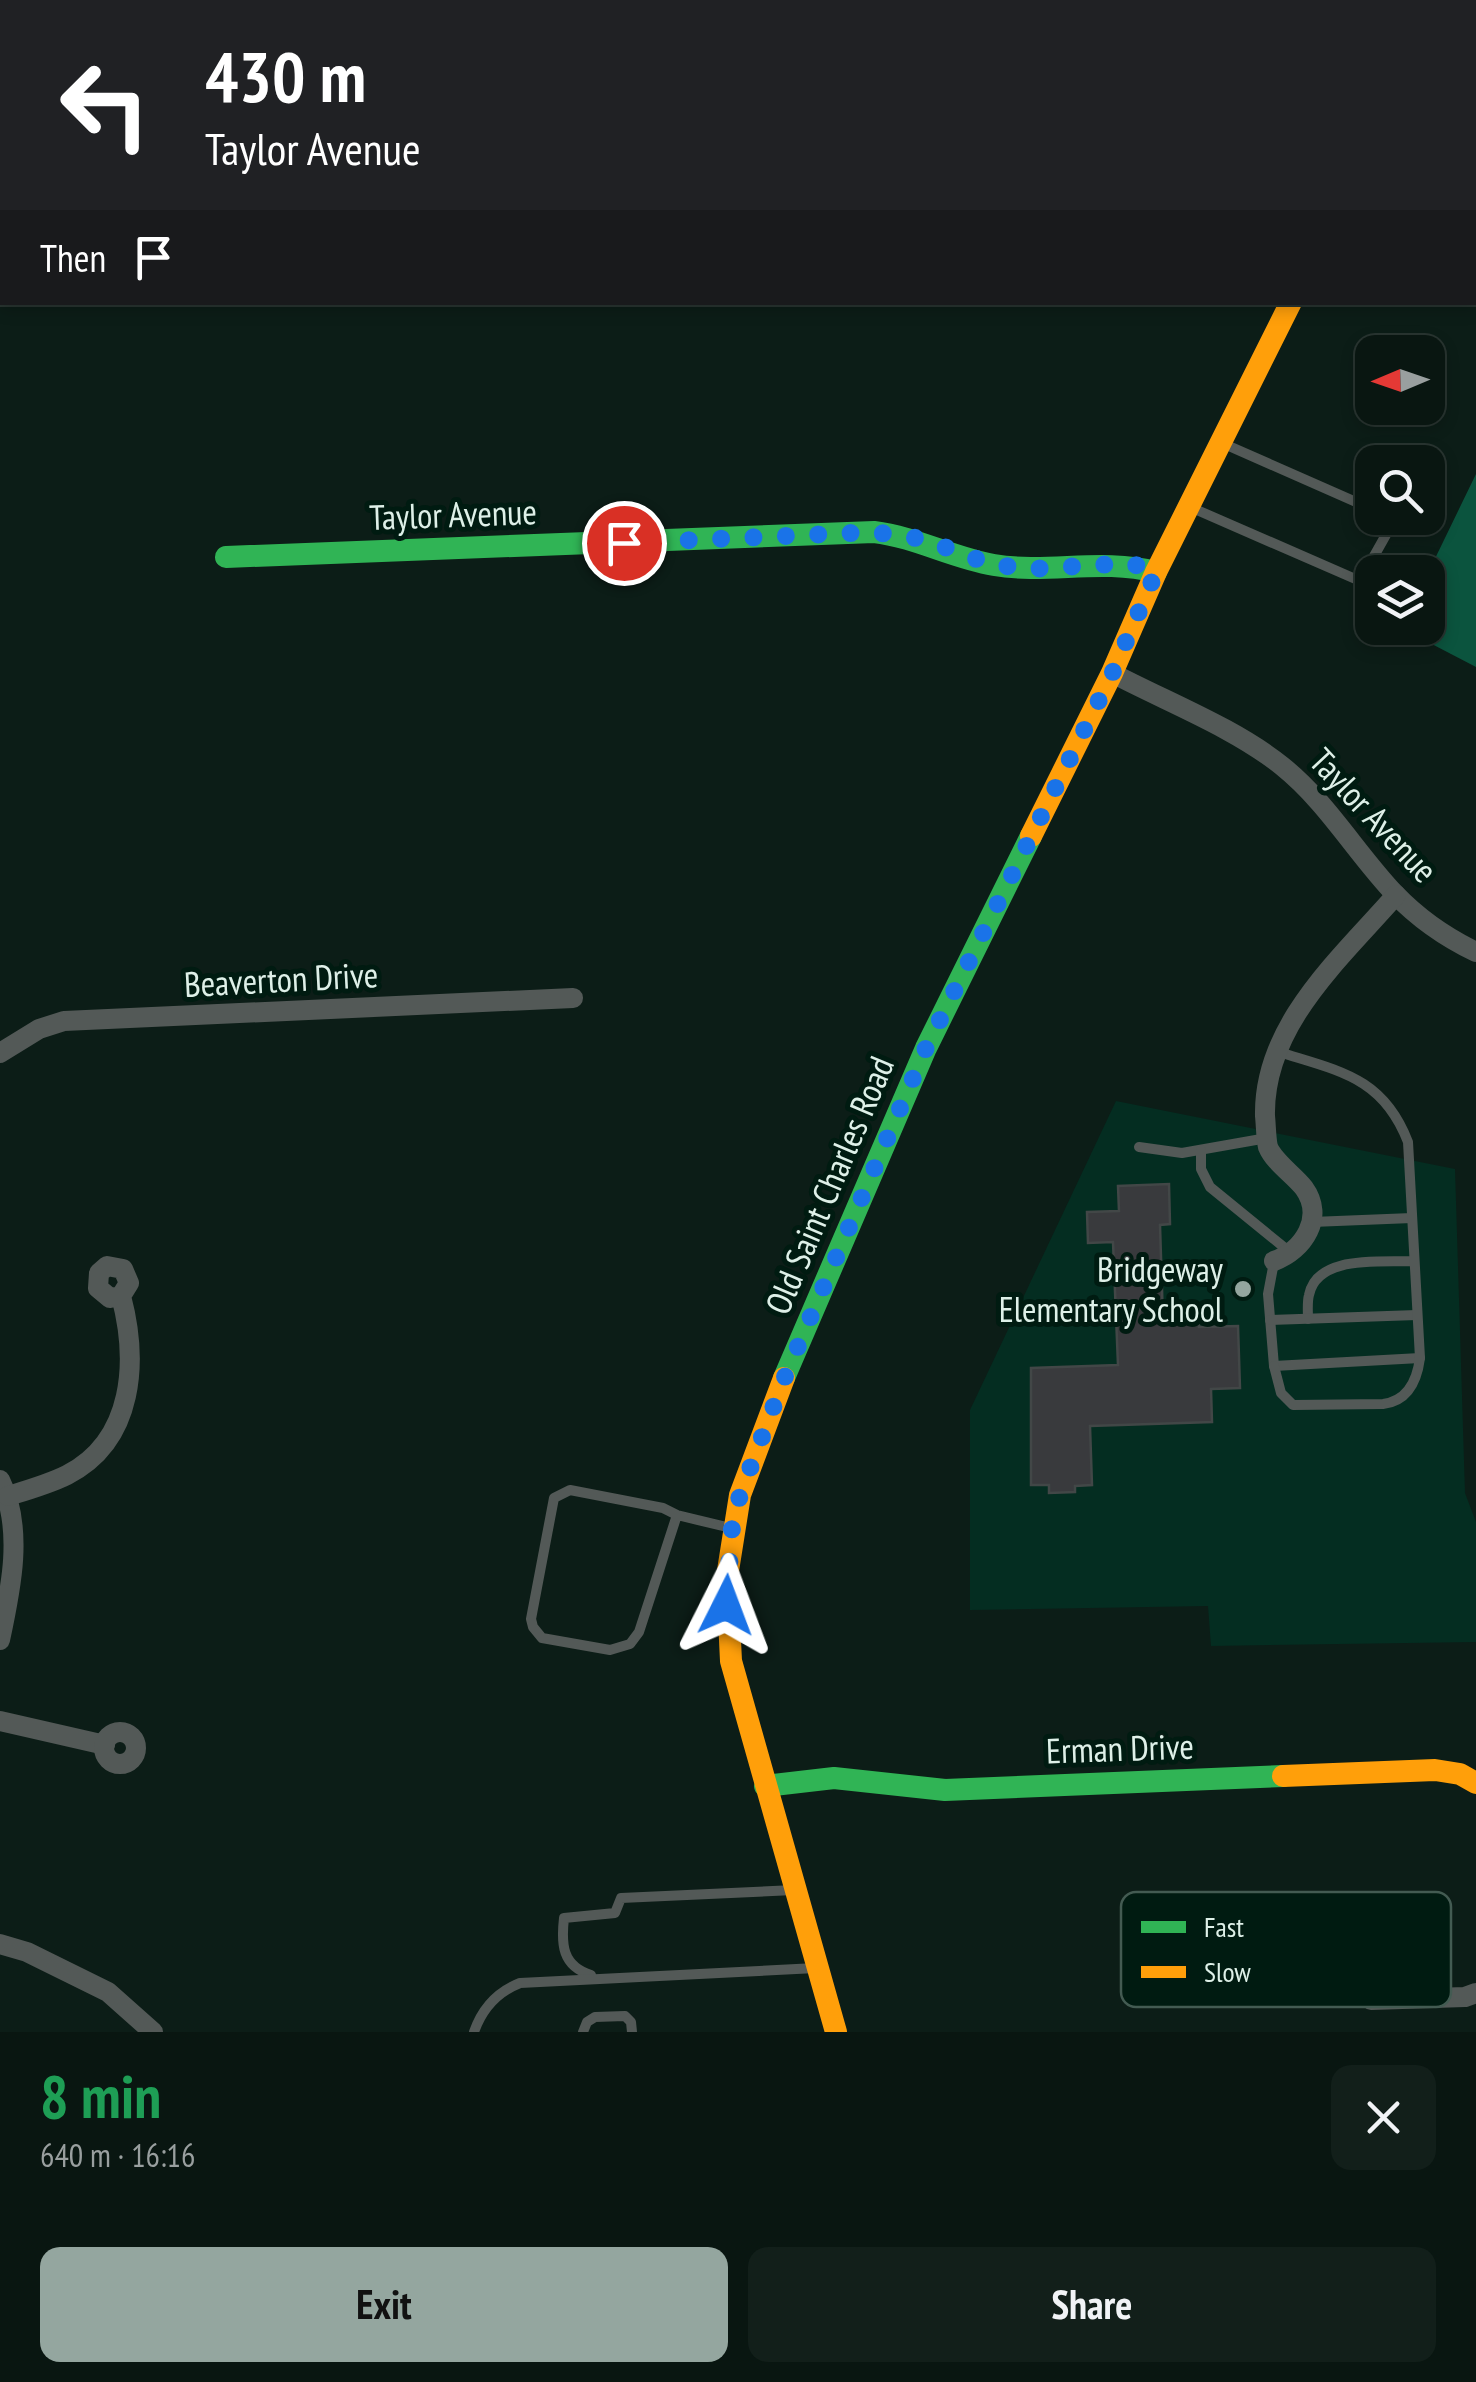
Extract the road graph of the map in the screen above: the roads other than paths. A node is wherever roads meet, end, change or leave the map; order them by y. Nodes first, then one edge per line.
1 (1289, 305) edge
2 (1221, 442) junction
3 (1355, 502) edge
4 (1188, 506) junction
5 (1386, 535) edge
6 (226, 557) dead end
7 (1156, 572) junction
8 (1112, 674) junction
9 (1396, 895) junction
10 (1476, 952) edge
11 (574, 998) dead end
12 (1279, 1052) junction
13 (0, 1053) edge
14 (1268, 1138) junction
15 (1140, 1147) dead end
16 (1200, 1150) junction
17 (1412, 1218) junction
18 (1312, 1222) junction
19 (1282, 1256) junction
20 (1414, 1261) junction
21 (121, 1296) dead end
22 (1417, 1316) junction
23 (1308, 1319) junction
24 (1270, 1320) junction
25 (1420, 1358) junction
26 (1274, 1366) junction
27 (4, 1488) edge
28 (676, 1515) junction
29 (732, 1528) junction
30 (0, 1640) edge
31 (0, 1721) edge
32 (104, 1745) dead end
33 (1476, 1783) edge
34 (765, 1786) junction
35 (795, 1890) junction
36 (0, 1944) edge
37 (817, 1968) junction
38 (601, 1978) junction
39 (1476, 1993) edge
40 (1451, 1997) edge
41 (153, 2032) edge
42 (474, 2032) edge
43 (584, 2032) edge
44 (632, 2032) edge
45 (836, 2032) edge

1 - 2 street, Old Saint Charles Road
2 - 3 lane
2 - 4 street, Old Saint Charles Road
4 - 5 lane
4 - 7 street, Old Saint Charles Road
6 - 7 street, Taylor Avenue
7 - 8 street, Old Saint Charles Road
8 - 9 street, Taylor Avenue
8 - 29 street, Old Saint Charles Road
9 - 10 street, Taylor Avenue
9 - 12 street
11 - 13 street, Beaverton Drive
12 - 14 street
12 - 17 lane
14 - 16 lane
14 - 18 street
15 - 16 lane
16 - 19 lane
17 - 18 lane
17 - 20 lane
18 - 19 street
19 - 24 lane
20 - 22 lane
20 - 23 lane
21 - 27 street
22 - 23 lane
22 - 25 lane
23 - 24 lane
24 - 26 lane
25 - 26 lane
25 - 26 lane
27 - 30 street
28 - 28 lane
28 - 29 lane
29 - 34 street, Old Saint Charles Road
31 - 32 street
33 - 34 street, Erman Drive
34 - 35 street, Old Saint Charles Road
35 - 37 street, Old Saint Charles Road
35 - 38 lane
36 - 41 street
37 - 38 lane
37 - 45 street, Old Saint Charles Road
38 - 42 lane
39 - 40 street
43 - 44 lane

